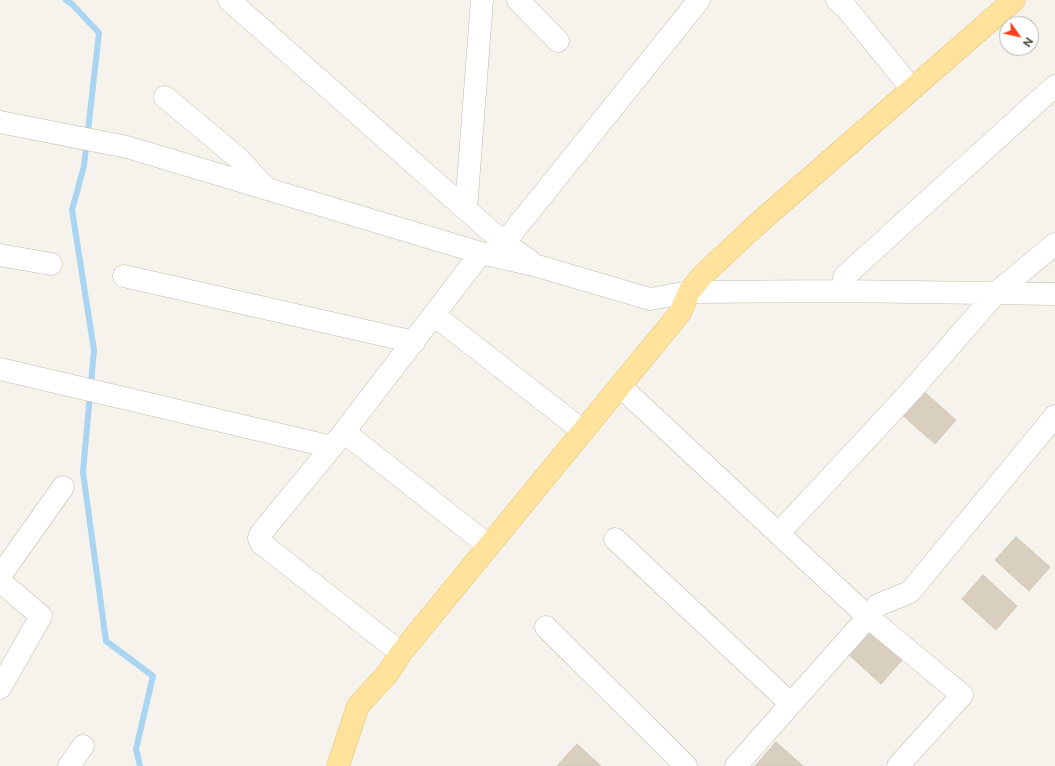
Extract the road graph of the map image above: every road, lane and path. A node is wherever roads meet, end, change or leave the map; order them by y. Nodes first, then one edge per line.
1 (229, 0) edge
2 (482, 0) edge
3 (518, 0) edge
4 (699, 0) edge
5 (1014, 0) edge
6 (846, 3) edge
7 (558, 41) dead end
8 (1054, 87) edge
9 (912, 89) junction
10 (165, 97) dead end
11 (0, 122) edge
12 (266, 188) junction
13 (466, 209) junction
14 (504, 243) junction
15 (1055, 244) edge
16 (481, 253) junction
17 (0, 255) edge
18 (51, 264) dead end
19 (534, 264) junction
20 (124, 276) dead end
21 (842, 291) junction
22 (690, 292) junction
23 (996, 292) junction
24 (1055, 294) edge
25 (434, 315) junction
26 (414, 342) junction
27 (0, 370) edge
28 (620, 386) junction
29 (1055, 416) edge
30 (583, 431) junction
31 (338, 439) junction
32 (63, 487) dead end
33 (779, 534) junction
34 (615, 539) dead end
35 (489, 546) junction
36 (0, 576) edge
37 (0, 581) edge
38 (868, 617) junction
39 (546, 627) dead end
40 (401, 653) junction
41 (0, 688) edge
42 (791, 704) junction
43 (83, 746) dead end
44 (69, 766) edge
45 (338, 766) edge
46 (686, 766) edge
47 (736, 766) edge
48 (898, 766) edge

1 - 13 street
2 - 13 street
3 - 7 street
4 - 14 street
5 - 9 main road
6 - 9 street
8 - 21 street
9 - 22 main road
10 - 12 street
11 - 12 street
12 - 16 street
13 - 14 street
14 - 19 street
15 - 23 street
16 - 19 street
16 - 25 street
17 - 18 street
19 - 22 street
20 - 26 street
21 - 22 street
21 - 23 street
22 - 28 main road
23 - 24 street
23 - 33 street
25 - 26 street
25 - 30 street
26 - 31 street
27 - 31 street
28 - 30 main road
28 - 33 street
29 - 38 street
30 - 35 main road
31 - 35 street
31 - 40 street
32 - 36 street
33 - 38 street
34 - 42 street
35 - 40 main road
37 - 41 street
38 - 42 street
38 - 48 street
39 - 46 street
40 - 45 main road
42 - 47 street
43 - 44 street

